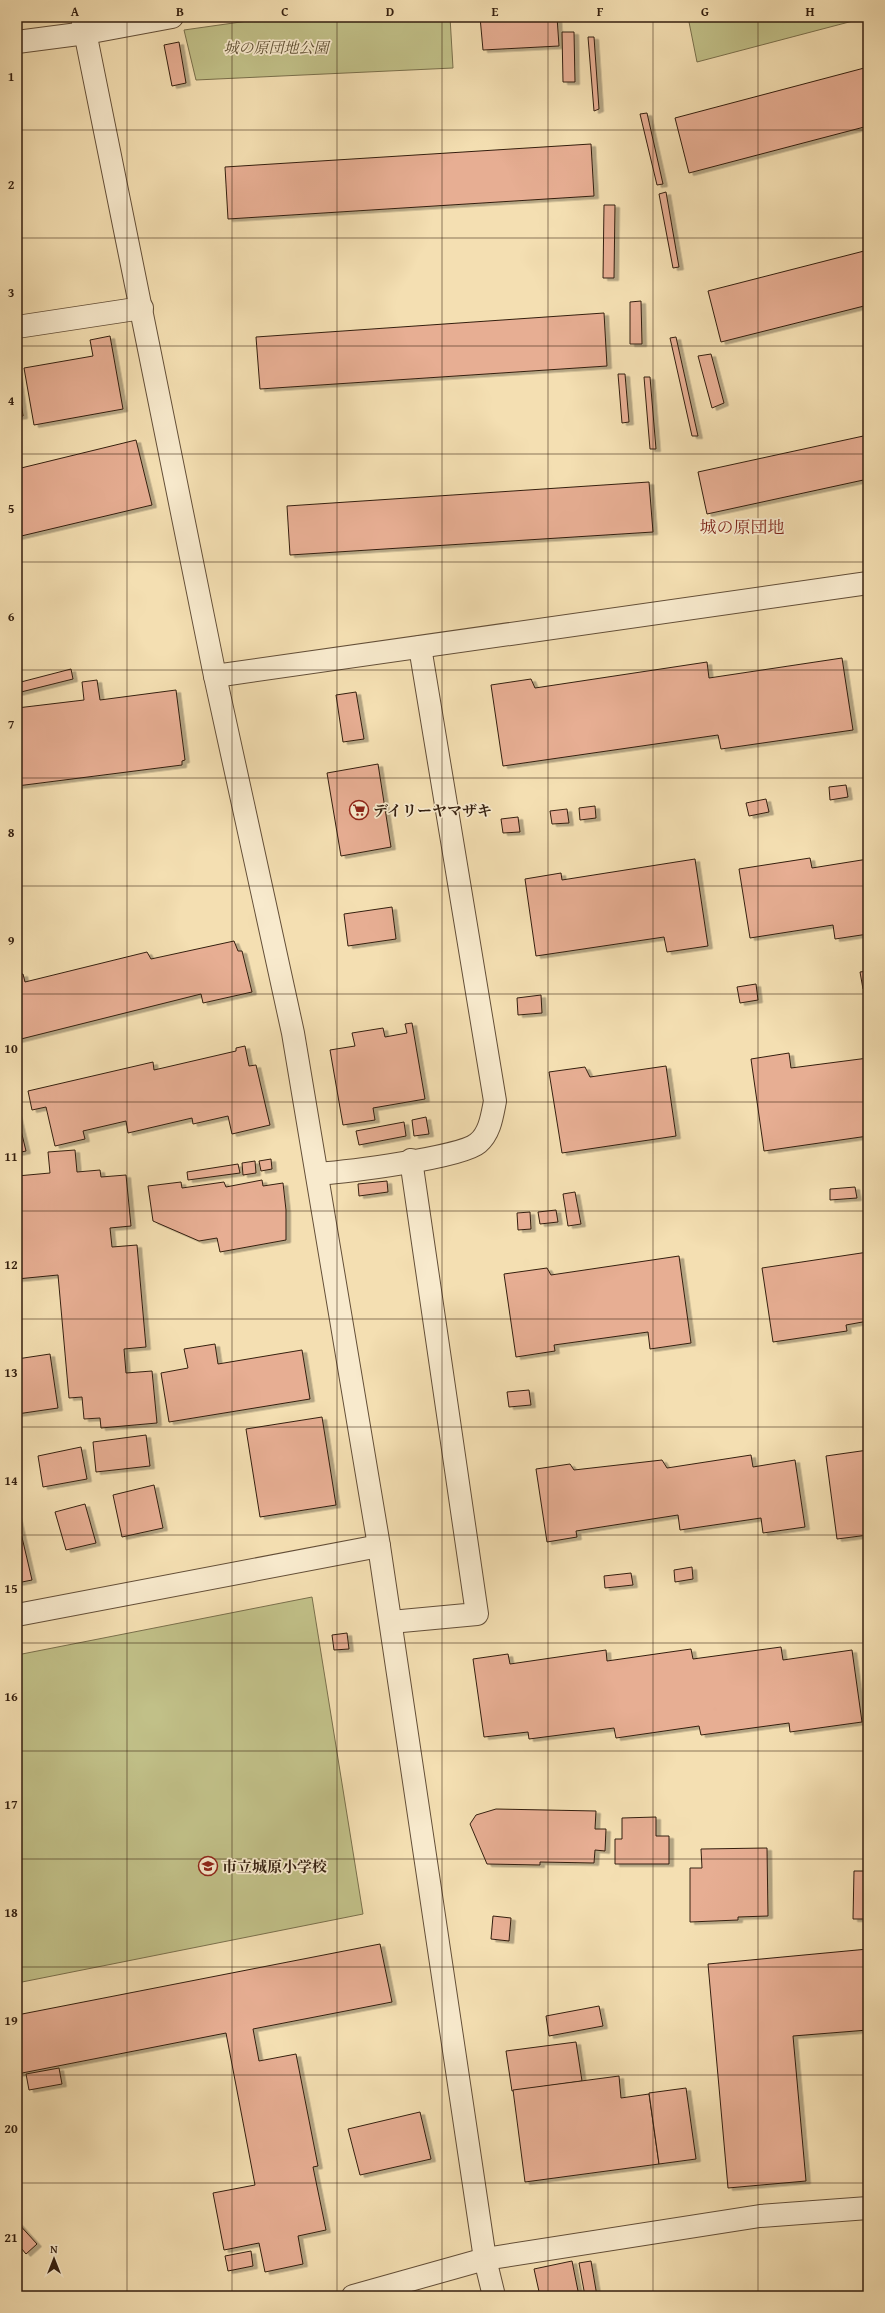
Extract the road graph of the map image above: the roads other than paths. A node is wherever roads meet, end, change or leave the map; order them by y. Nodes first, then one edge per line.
1 (172, 17) edge
2 (84, 25) edge
3 (17, 42) edge
4 (142, 308) junction
5 (17, 327) edge
6 (868, 583) edge
7 (420, 647) junction
8 (215, 676) junction
9 (411, 1160) junction
10 (317, 1174) junction
11 (379, 1546) junction
12 (17, 1615) edge
13 (390, 1622) junction
14 (868, 2208) edge
15 (486, 2260) junction
16 (354, 2296) edge
17 (494, 2296) edge

1 - 2 street
2 - 3 street
2 - 4 street
4 - 5 street
4 - 8 street
6 - 7 street
7 - 8 street
7 - 9 street
8 - 10 street
9 - 10 street
9 - 13 street
10 - 11 street
11 - 12 street
11 - 13 street
13 - 15 street
14 - 15 street
15 - 16 street
15 - 17 street

